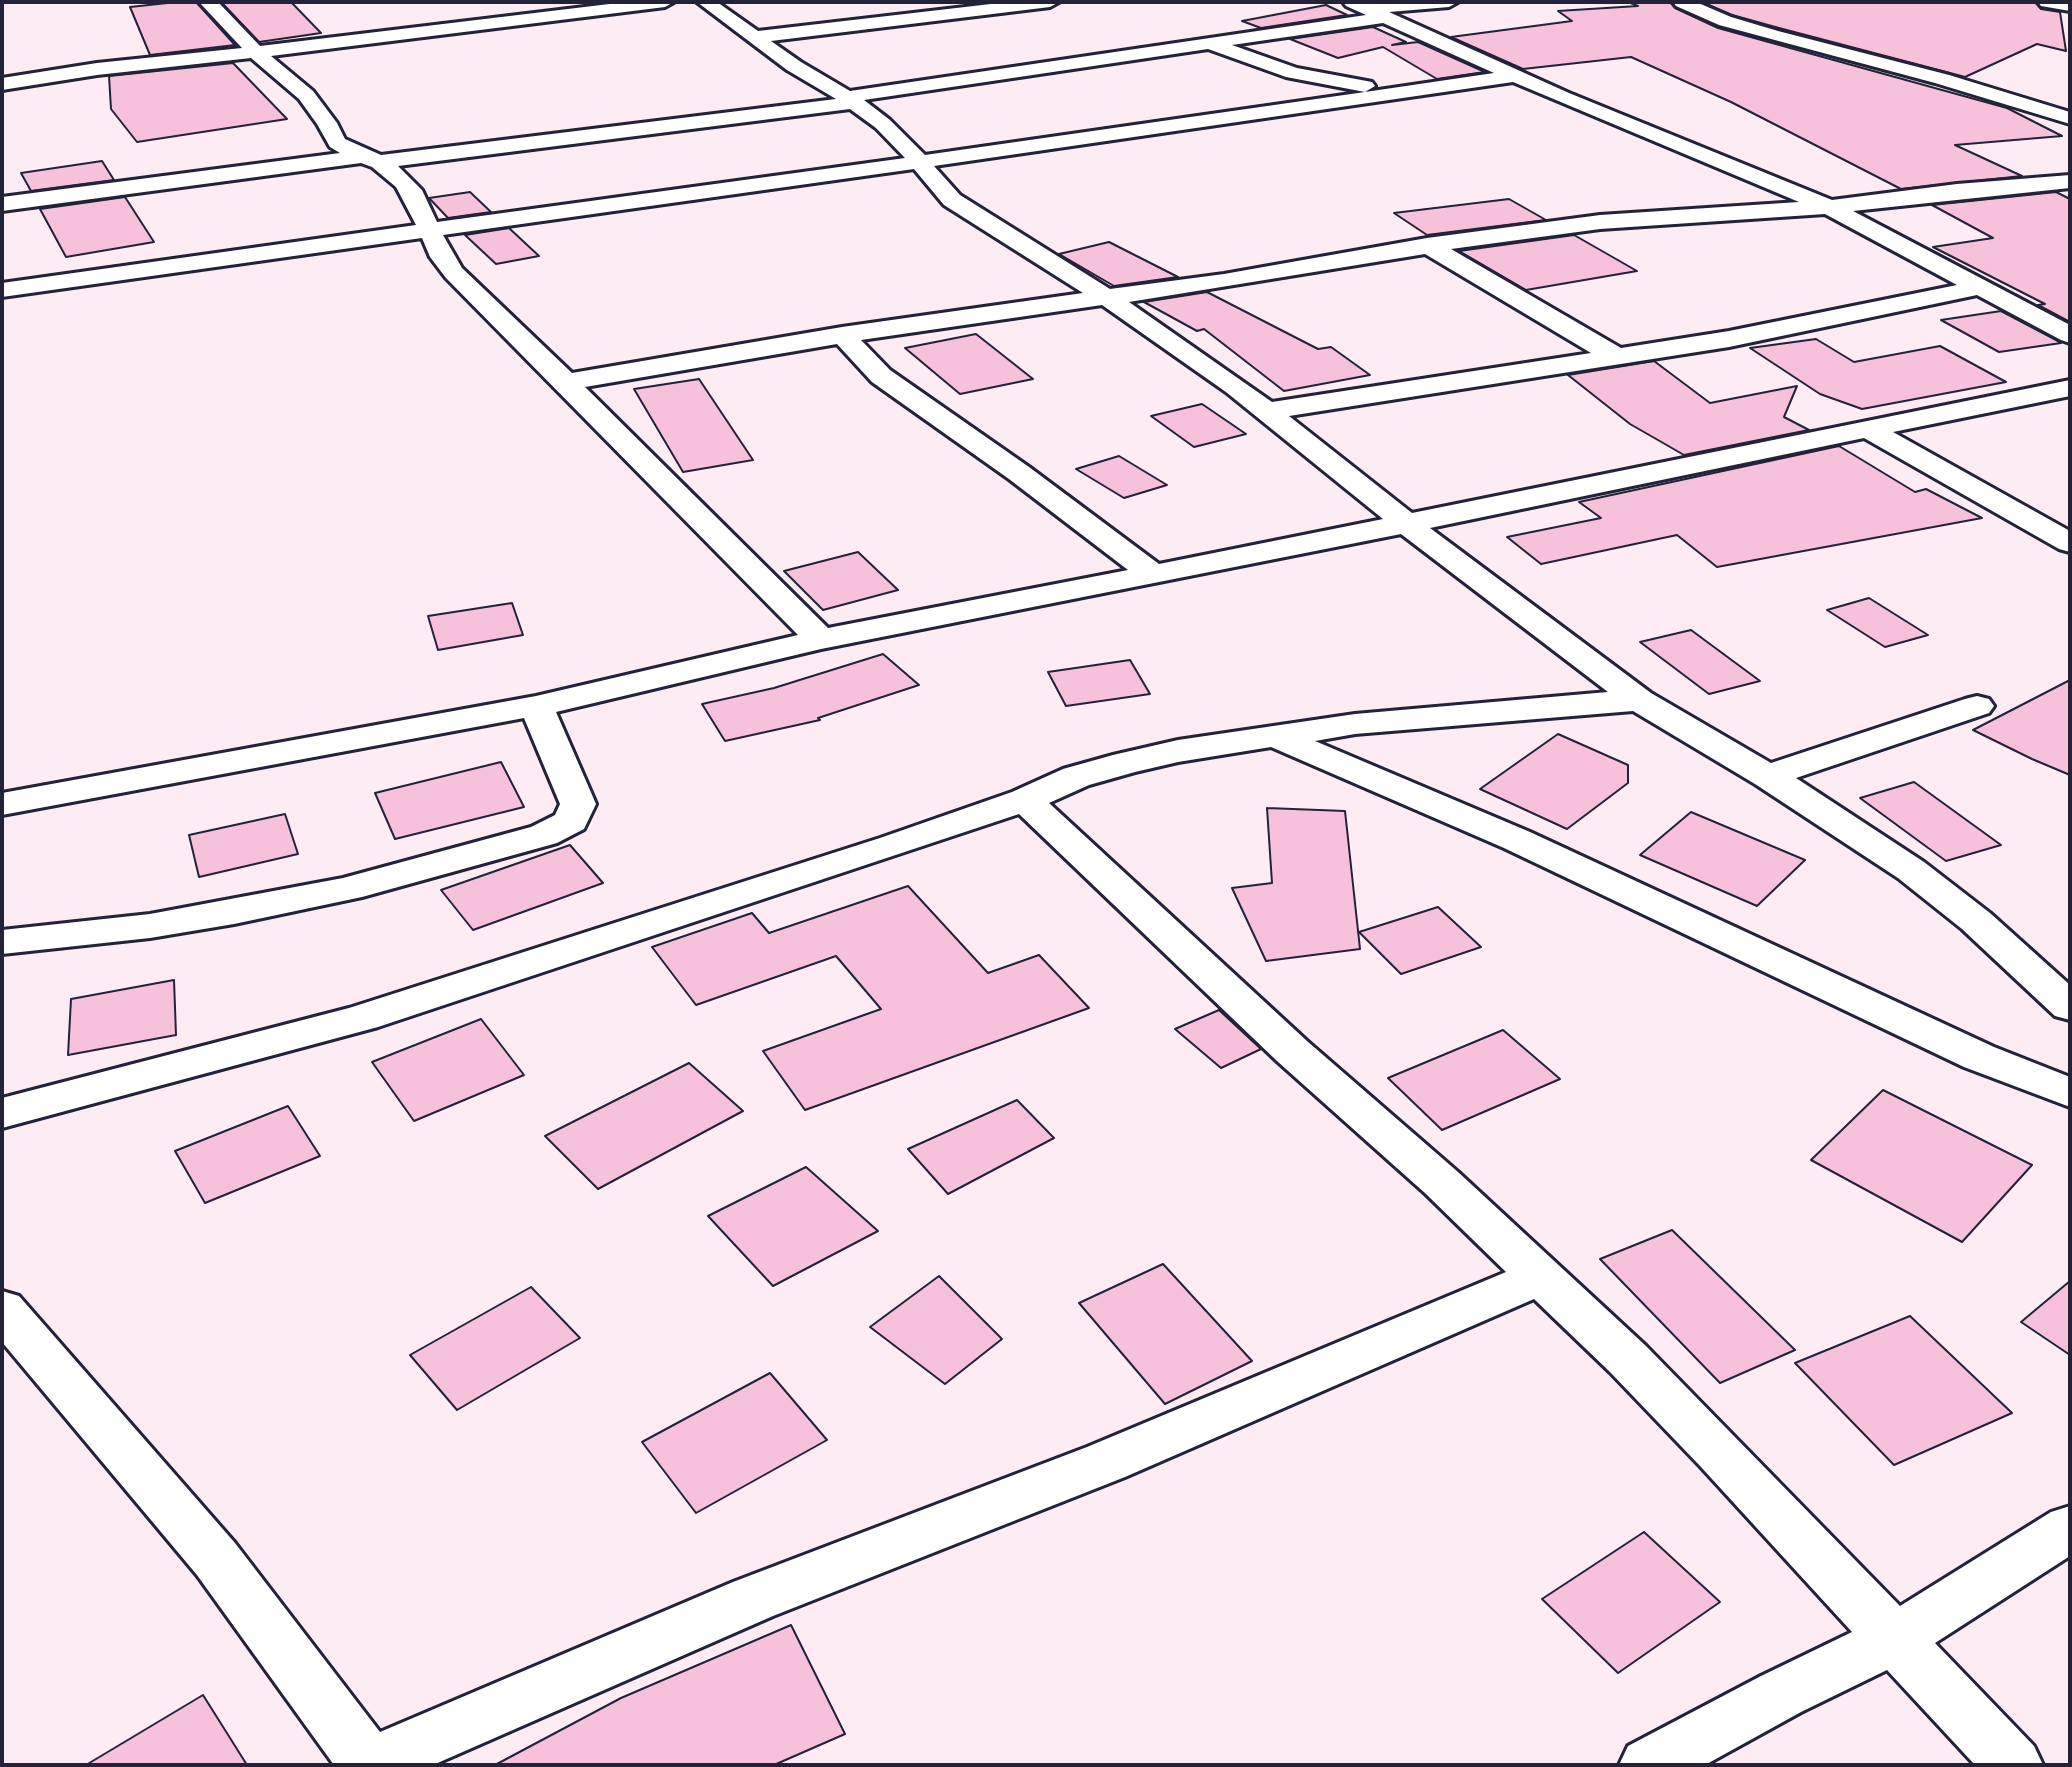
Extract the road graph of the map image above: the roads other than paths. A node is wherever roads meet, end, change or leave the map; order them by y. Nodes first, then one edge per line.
1 (208, 2) edge
2 (665, 2) edge
3 (706, 2) edge
4 (1051, 2) edge
5 (1449, 2) edge
6 (1682, 2) edge
7 (2047, 2) edge
8 (2070, 6) edge
9 (1368, 9) edge
10 (758, 37) junction
11 (1210, 43) junction
12 (257, 53) junction
13 (1517, 76) junction
14 (2, 84) edge
15 (1444, 86) junction
16 (851, 99) junction
17 (2070, 118) edge
18 (371, 159) junction
19 (919, 161) junction
20 (2070, 181) edge
21 (2, 204) edge
22 (1829, 207) junction
23 (430, 230) junction
24 (1427, 245) junction
25 (1981, 287) junction
26 (2, 290) edge
27 (1107, 298) junction
28 (842, 335) junction
29 (2070, 335) edge
30 (1618, 358) junction
31 (566, 382) junction
32 (2070, 388) edge
33 (1269, 411) junction
34 (1869, 430) junction
35 (1405, 522) junction
36 (2070, 543) edge
37 (1154, 575) junction
38 (821, 639) junction
39 (1639, 700) junction
40 (536, 706) junction
41 (1977, 706) dead end
42 (1274, 736) junction
43 (1768, 776) junction
44 (1025, 800) junction
45 (2, 804) edge
46 (2, 942) edge
47 (2070, 1007) edge
48 (2070, 1093) edge
49 (2, 1113) edge
50 (1540, 1277) junction
51 (2, 1309) edge
52 (2070, 1528) edge
53 (1894, 1639) junction
54 (369, 1765) edge
55 (1649, 1765) edge
56 (2013, 1765) edge

1 - 12 street
2 - 12 street
3 - 10 street
4 - 10 street
5 - 9 street
6 - 17 street
7 - 8 street
9 - 11 street
9 - 13 street
10 - 16 street
11 - 15 street
11 - 16 street
12 - 14 street
12 - 18 street
13 - 15 street
13 - 22 street
15 - 19 street
16 - 18 street
16 - 19 street
18 - 21 street
18 - 23 street
19 - 23 street
19 - 27 street
20 - 22 street
22 - 24 street
22 - 25 street
23 - 26 street
23 - 31 street
24 - 27 street
24 - 30 street
25 - 29 street
25 - 30 street
27 - 28 street
27 - 33 street
28 - 31 street
28 - 37 street
30 - 33 street
31 - 38 street
32 - 34 street
33 - 35 street
34 - 35 street
34 - 36 street
35 - 37 street
35 - 39 street
37 - 38 street
38 - 40 street
39 - 42 street
39 - 43 street
40 - 45 street
40 - 46 street
41 - 43 street
42 - 44 street
42 - 48 street
43 - 47 street
44 - 49 street
44 - 50 street
50 - 53 street
50 - 54 street
51 - 54 street
52 - 53 street
53 - 55 street
53 - 56 street

